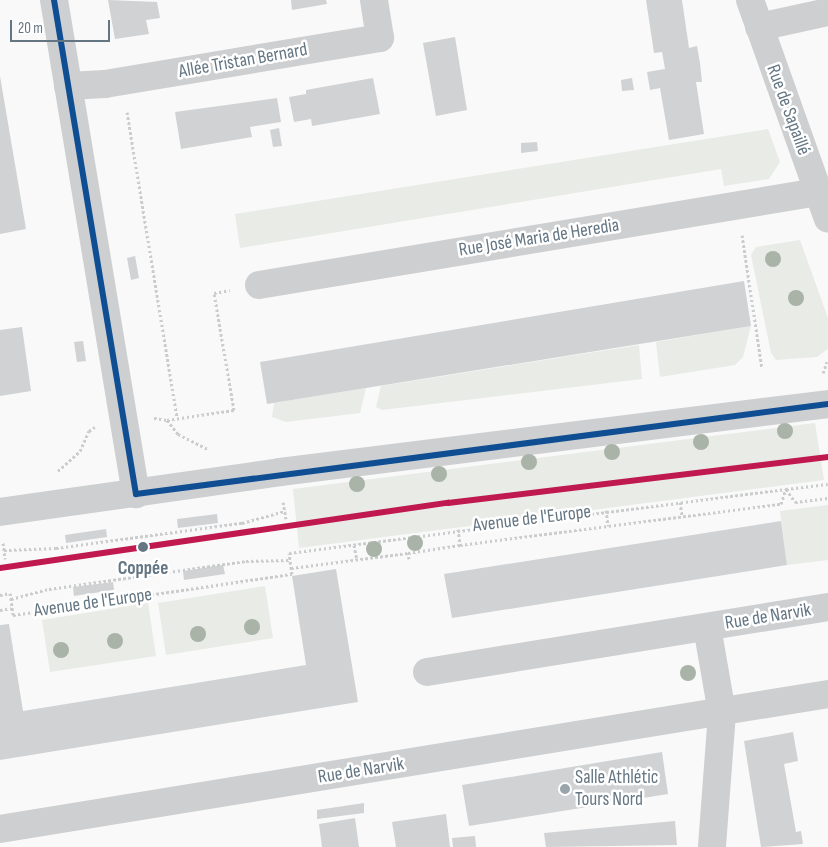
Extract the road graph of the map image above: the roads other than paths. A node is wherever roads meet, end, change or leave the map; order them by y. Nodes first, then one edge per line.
1 (54, 0) edge
2 (374, 0) edge
3 (750, 0) edge
4 (828, 12) edge
5 (759, 27) junction
6 (68, 86) junction
7 (818, 164) edge
8 (818, 192) junction
9 (828, 219) edge
10 (259, 285) road end
11 (828, 404) edge
12 (136, 494) junction
13 (0, 512) edge
14 (828, 607) edge
15 (707, 627) junction
16 (427, 672) dead end
17 (828, 694) edge
18 (722, 713) junction
19 (0, 829) edge
20 (712, 847) edge

1 - 6 street
2 - 6 street, Allée Tristan Bernard
3 - 5 street, Rue de Sapaillé
4 - 5 street
5 - 7 street, Rue de Sapaillé
6 - 12 street
7 - 8 street, Rue de Sapaillé
8 - 9 street, Rue de Sapaillé
8 - 10 street, Rue José Maria de Heredia
11 - 12 street
12 - 13 street
14 - 15 street, Rue de Narvik
15 - 16 street, Rue de Narvik
15 - 18 street, Rue de Narvik
17 - 18 street, Rue de Narvik
18 - 19 street, Rue de Narvik
18 - 20 street

